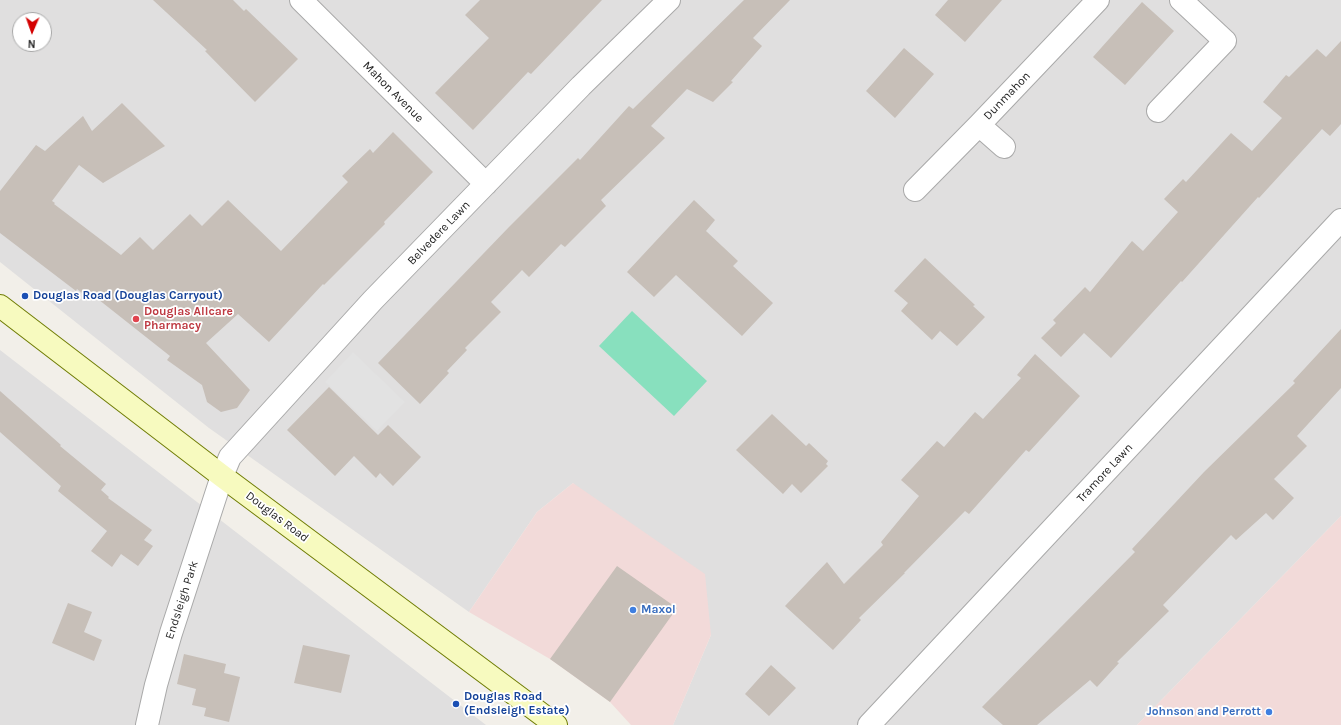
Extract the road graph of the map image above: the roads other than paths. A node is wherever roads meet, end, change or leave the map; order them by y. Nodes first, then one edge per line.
1 (301, 0) edge
2 (669, 0) edge
3 (1098, 0) edge
4 (1181, 0) edge
5 (1158, 111) dead end
6 (979, 125) junction
7 (1004, 147) dead end
8 (486, 184) junction
9 (915, 190) dead end
10 (1341, 220) edge
11 (0, 306) edge
12 (222, 476) junction
13 (147, 725) edge
14 (556, 725) edge
15 (869, 725) edge

1 - 8 street, Mahon Avenue
2 - 8 street, Belvedere Lawn
3 - 6 street, Dunmahon
4 - 5 street
6 - 7 street
6 - 9 street, Dunmahon
8 - 12 street, Belvedere Lawn
10 - 15 street, Tramore Lawn
11 - 12 main road, Douglas Road
12 - 13 street, Endsleigh Park
12 - 14 main road, Douglas Road

